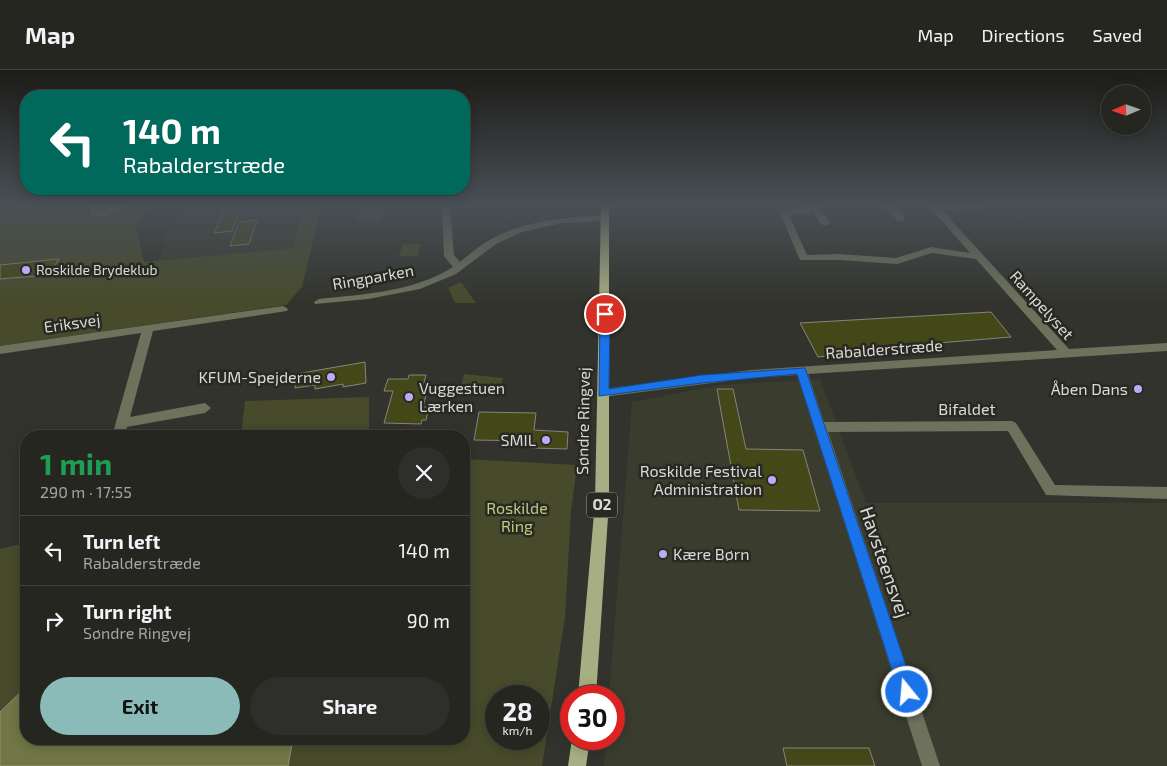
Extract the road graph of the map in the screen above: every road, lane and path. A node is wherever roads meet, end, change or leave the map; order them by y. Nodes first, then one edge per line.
1 (448, 238) edge
2 (503, 238) edge
3 (605, 238) edge
4 (795, 238) edge
5 (962, 238) edge
6 (979, 257) junction
7 (459, 267) junction
8 (319, 302) dead end
9 (283, 309) dead end
10 (148, 329) junction
11 (1167, 347) edge
12 (0, 350) edge
13 (1067, 354) junction
14 (801, 370) junction
15 (603, 393) junction
16 (205, 408) dead end
17 (122, 422) junction
18 (820, 427) junction
19 (120, 430) edge
20 (1167, 493) edge
21 (588, 685) edge
22 (579, 750) edge
23 (577, 766) edge
24 (932, 766) edge

1 - 7 street
2 - 7 street, Ringparken
3 - 15 main road, Søndre Ringvej / O2
4 - 6 street
5 - 6 street, Rampelyset
6 - 13 street, Rampelyset
7 - 8 street, Ringparken
9 - 10 street, Eriksvej
10 - 12 street, Eriksvej
10 - 17 street
11 - 13 street, Rabalderstræde
13 - 14 street, Rabalderstræde
14 - 15 street, Rabalderstræde
14 - 18 street, Havsteensvej
15 - 21 main road, Søndre Ringvej / O2
16 - 17 street
17 - 19 street
18 - 20 street, Bifaldet
18 - 24 street, Havsteensvej
22 - 23 main road

